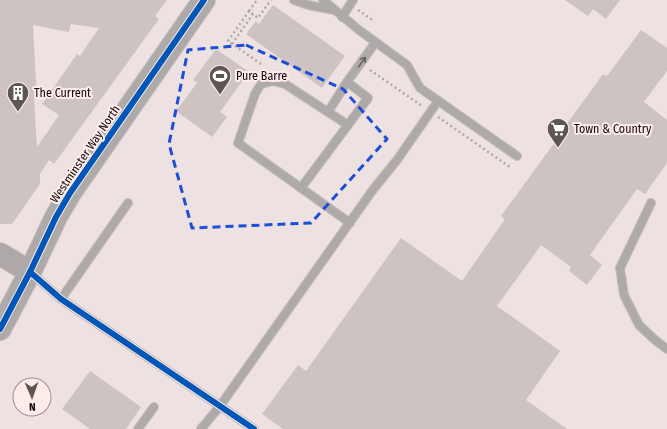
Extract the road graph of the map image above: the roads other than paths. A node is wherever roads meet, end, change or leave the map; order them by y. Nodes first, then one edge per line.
1 (204, 0) edge
2 (294, 0) edge
3 (323, 0) edge
4 (353, 0) edge
5 (334, 10) junction
6 (342, 17) junction
7 (375, 43) junction
8 (347, 82) junction
9 (438, 101) junction
10 (328, 112) junction
11 (348, 125) junction
12 (517, 156) dead end
13 (301, 188) junction
14 (651, 202) dead end
15 (128, 203) dead end
16 (350, 223) junction
17 (0, 254) edge
18 (30, 272) junction
19 (62, 299) junction
20 (0, 329) edge
21 (667, 349) edge
22 (220, 406) junction
23 (154, 407) dead end
24 (138, 429) edge
25 (201, 429) edge
26 (254, 429) edge

1 - 18 street, Westminster Way North
2 - 5 lane
3 - 5 lane
4 - 6 lane
5 - 6 lane
6 - 7 lane
8 -> 7 lane
7 - 9 lane
8 - 10 lane
8 - 11 lane
9 - 12 lane
9 - 16 lane
10 - 11 lane
10 - 13 lane
11 - 13 lane
13 - 16 lane
14 - 21 lane
15 - 19 lane
16 - 22 lane
17 - 18 highway
18 - 19 lane
18 - 20 street, Westminster Way North
19 - 22 lane
22 - 25 lane
22 - 26 lane
23 - 24 lane

